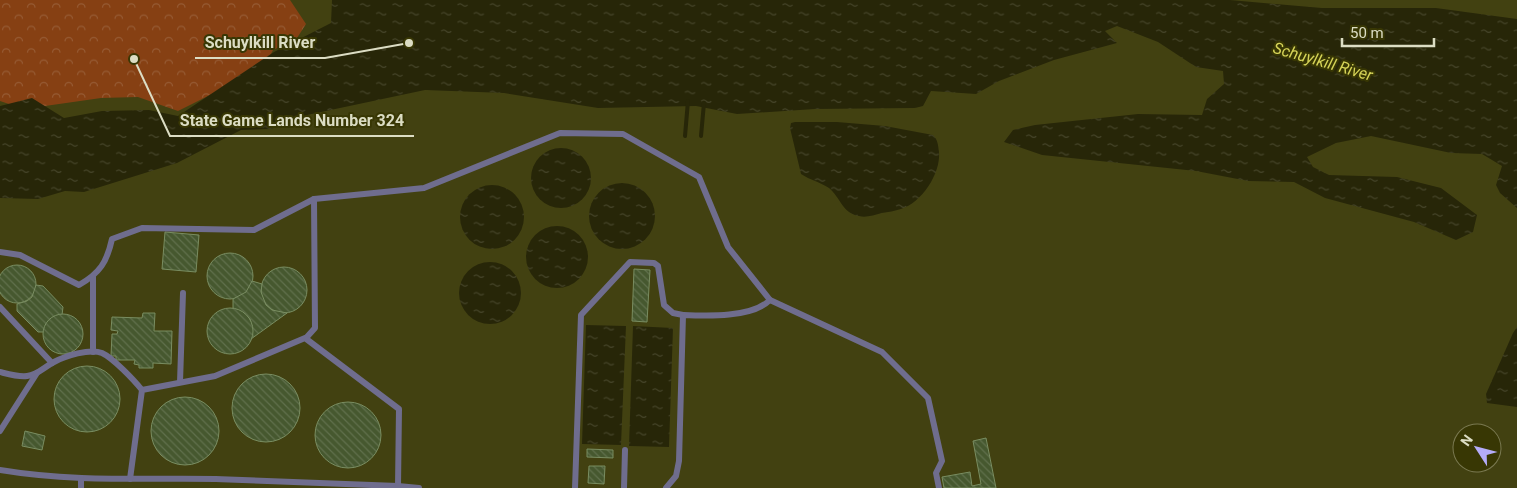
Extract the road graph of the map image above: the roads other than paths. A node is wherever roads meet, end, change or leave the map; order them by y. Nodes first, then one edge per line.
1 (314, 199) junction
2 (0, 252) edge
3 (93, 277) junction
4 (183, 293) dead end
5 (770, 300) junction
6 (0, 307) edge
7 (683, 315) junction
8 (306, 338) junction
9 (94, 352) junction
10 (52, 363) junction
11 (0, 372) edge
12 (38, 373) junction
13 (180, 382) junction
14 (142, 390) junction
15 (0, 431) edge
16 (625, 450) dead end
17 (0, 470) edge
18 (81, 478) junction
19 (130, 480) junction
20 (398, 486) junction
21 (81, 488) edge
22 (419, 488) edge
23 (575, 488) edge
24 (624, 488) edge
25 (666, 488) edge
26 (939, 488) edge

1 - 3 lane
1 - 5 lane
1 - 8 lane
2 - 3 lane
3 - 9 lane
4 - 13 lane
5 - 7 lane
5 - 26 lane
6 - 10 lane
7 - 23 lane
7 - 25 lane
8 - 13 lane
8 - 20 lane
9 - 10 lane
9 - 14 lane
10 - 12 lane
11 - 12 lane
12 - 15 lane
13 - 14 lane
14 - 19 lane
16 - 24 lane
17 - 18 lane
18 - 19 lane
18 - 21 lane
19 - 20 lane
20 - 22 lane

